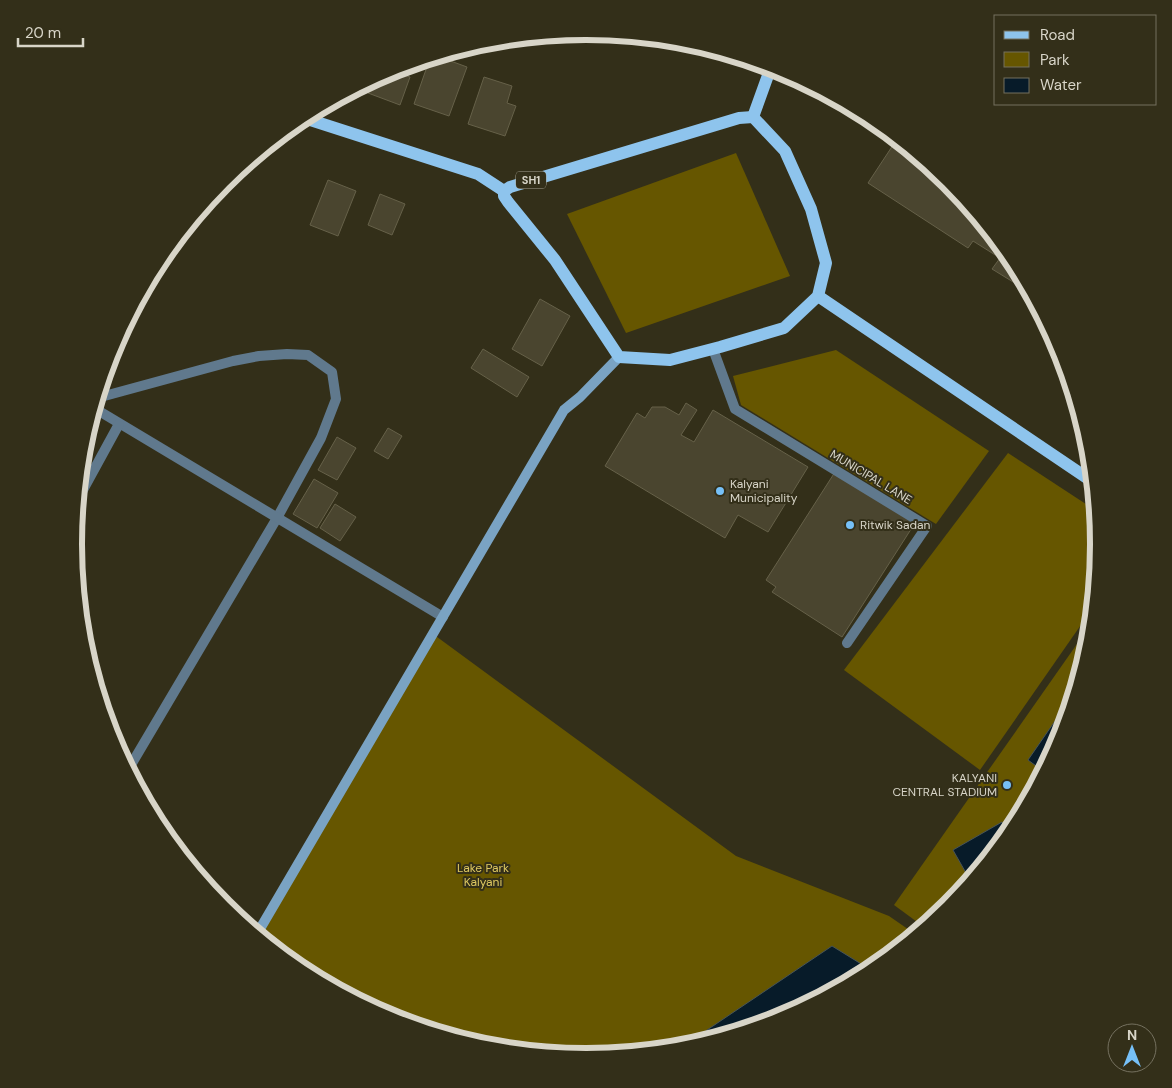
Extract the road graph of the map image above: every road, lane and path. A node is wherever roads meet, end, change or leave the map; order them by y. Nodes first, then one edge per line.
1 (768, 74) edge
2 (753, 117) junction
3 (312, 121) edge
4 (504, 191) junction
5 (818, 296) junction
6 (713, 349) junction
7 (619, 357) junction
8 (105, 396) edge
9 (100, 412) edge
10 (119, 424) junction
11 (1086, 477) edge
12 (85, 486) edge
13 (277, 518) junction
14 (443, 617) junction
15 (847, 643) dead end
16 (132, 763) edge
17 (260, 928) edge

1 - 2 main road
2 - 4 main road, SH1
2 - 5 main road
3 - 4 main road, SH1
4 - 7 main road, SH1
5 - 6 main road
5 - 11 main road
6 - 7 main road
6 - 15 street, MUNICIPAL LANE
7 - 14 main road
8 - 13 street
9 - 10 street
10 - 12 street
10 - 13 street
13 - 14 street
13 - 16 street
14 - 17 main road

